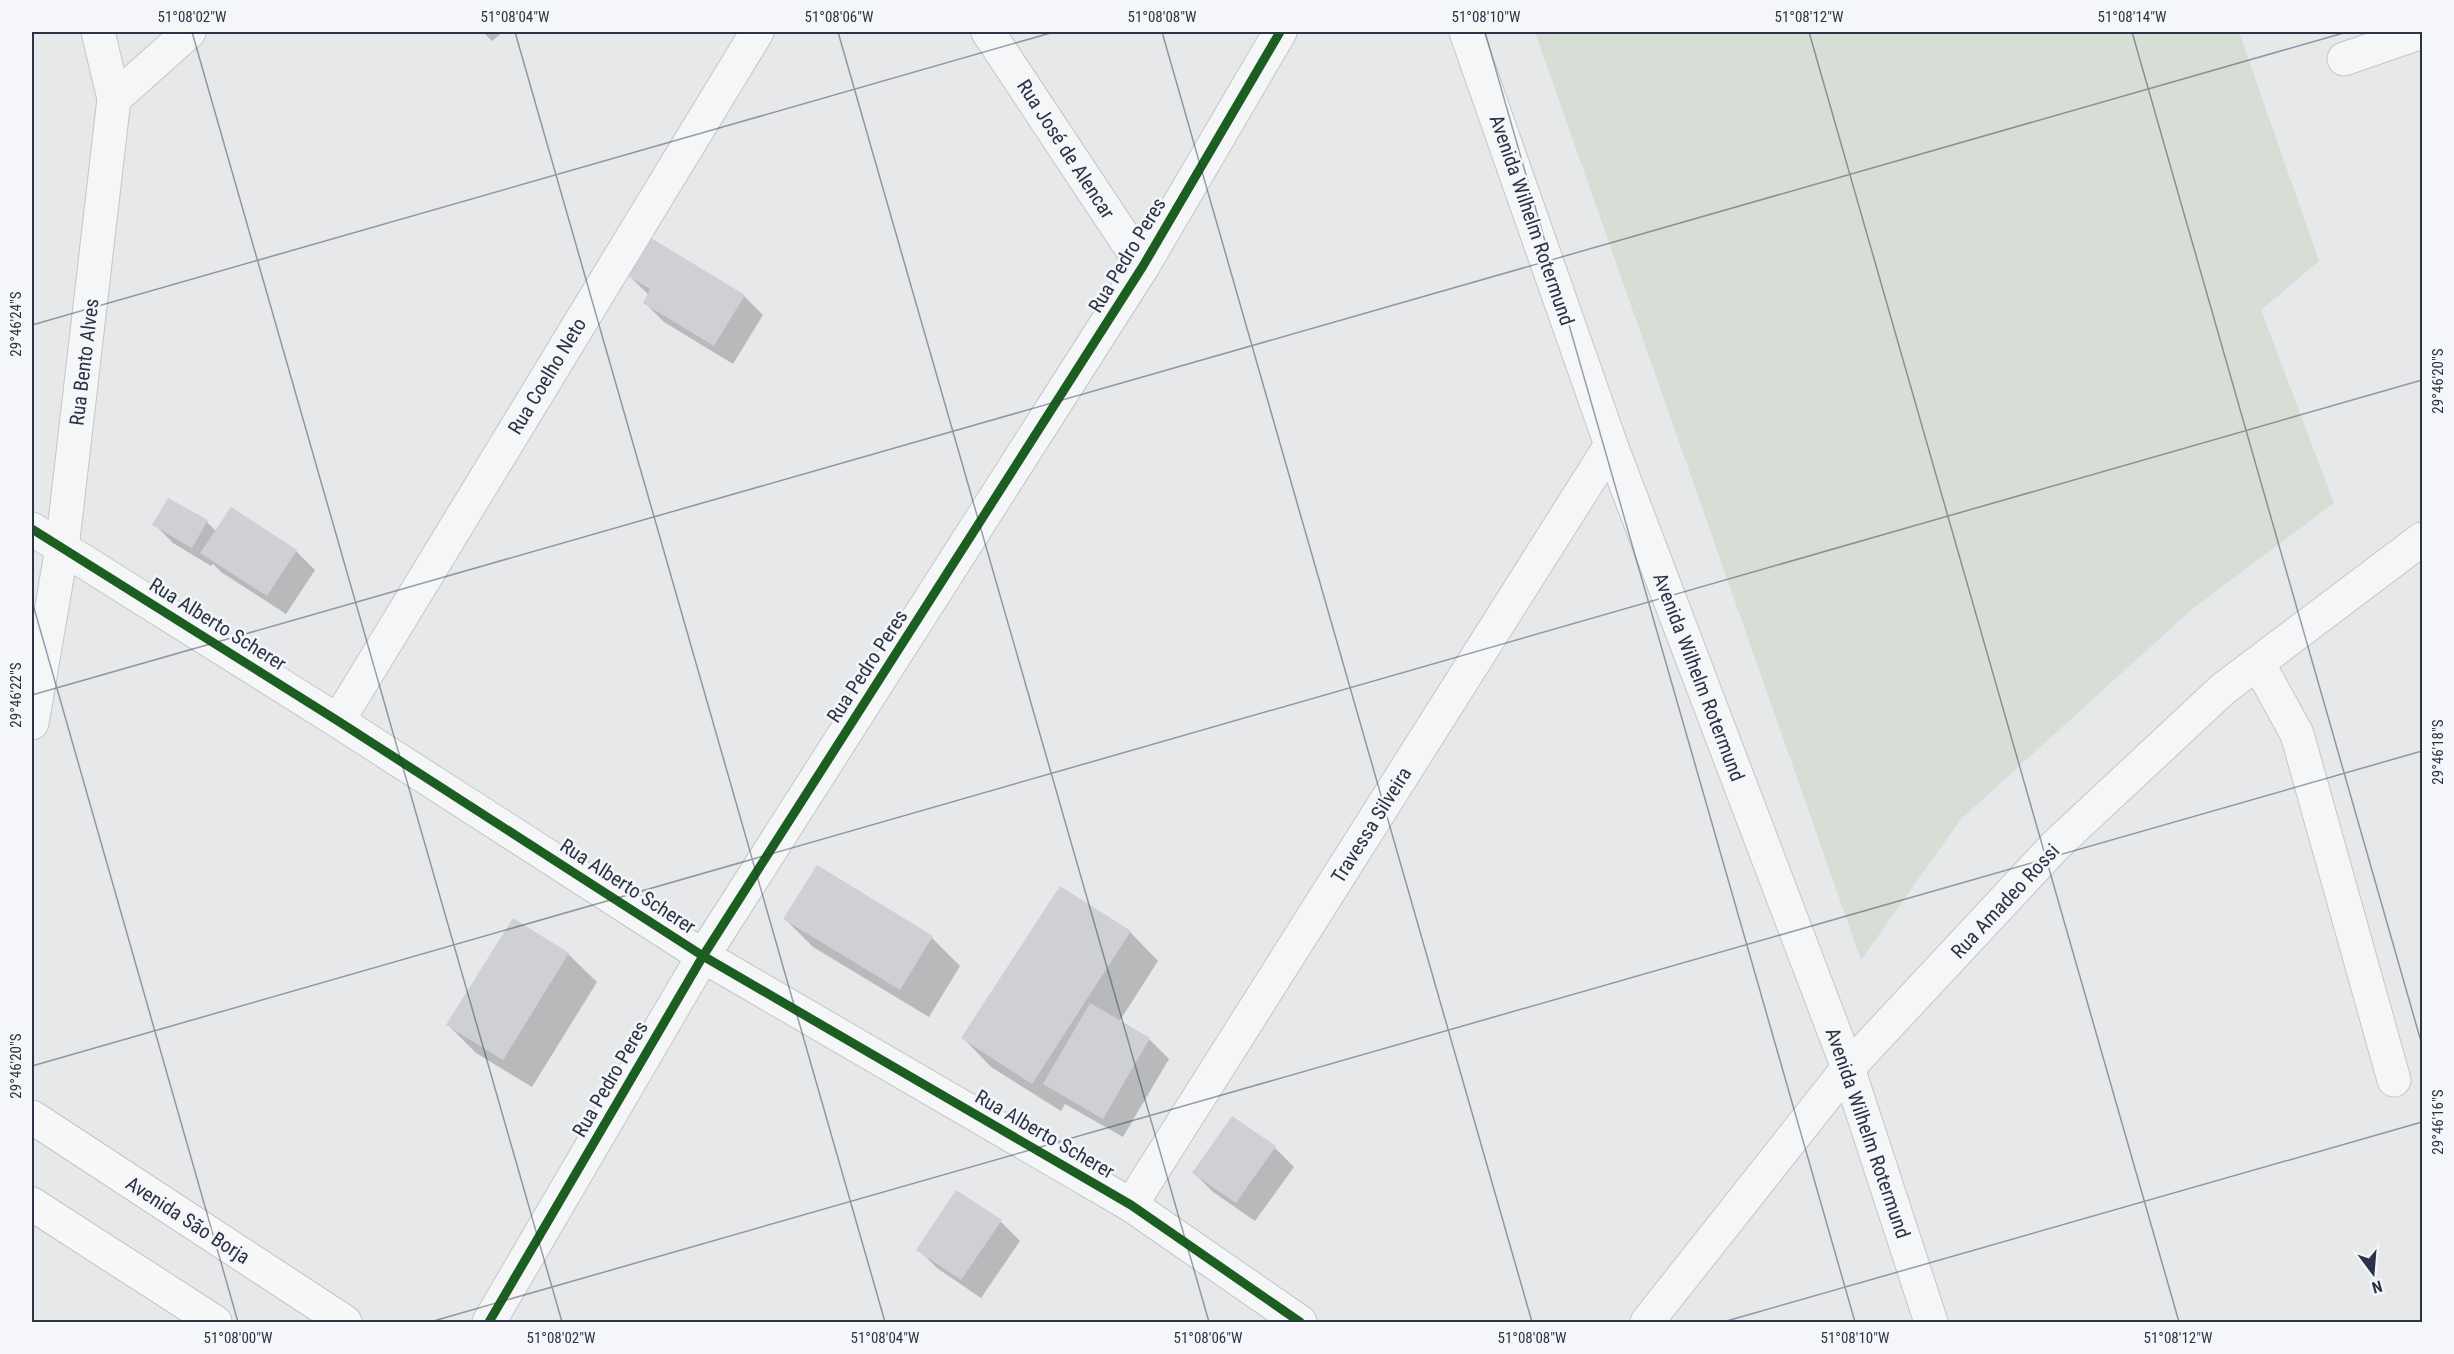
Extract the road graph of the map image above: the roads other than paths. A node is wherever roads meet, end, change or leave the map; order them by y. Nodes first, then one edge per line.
1 (98, 32) edge
2 (189, 32) edge
3 (757, 32) edge
4 (988, 32) edge
5 (1280, 32) edge
6 (1466, 32) edge
7 (2422, 32) edge
8 (2344, 59) dead end
9 (114, 99) junction
10 (1143, 266) junction
11 (1611, 445) junction
12 (32, 529) edge
13 (2422, 540) edge
14 (62, 548) junction
15 (2258, 663) junction
16 (338, 721) junction
17 (32, 723) edge
18 (704, 956) junction
19 (1848, 1068) junction
20 (2394, 1080) dead end
21 (32, 1117) edge
22 (32, 1204) edge
23 (1131, 1205) junction
24 (215, 1323) edge
25 (345, 1323) edge
26 (489, 1323) edge
27 (1300, 1323) edge
28 (1647, 1323) edge
29 (1931, 1323) edge

1 - 9 street
2 - 9 street
3 - 16 street, Rua Coelho Neto
4 - 10 street, Rua José de Alencar
5 - 10 street, Rua Pedro Peres
6 - 11 street, Avenida Wilhelm Rotermund
7 - 8 street
9 - 14 street, Rua Bento Alves
10 - 18 street, Rua Pedro Peres
11 - 19 street, Avenida Wilhelm Rotermund
11 - 23 street, Travessa Silveira
12 - 14 street, Rua Alberto Scherer
13 - 15 street, Rua Amadeo Rossi
14 - 16 street, Rua Alberto Scherer
14 - 17 street, Rua Bento Alves
15 - 19 street, Rua Amadeo Rossi
15 - 20 street
16 - 18 street, Rua Alberto Scherer
18 - 23 street, Rua Alberto Scherer
18 - 26 street, Rua Pedro Peres
19 - 28 street, Rua Amadeo Rossi
19 - 29 street, Avenida Wilhelm Rotermund
21 - 25 main road, Avenida São Borja
22 - 24 main road
23 - 27 street, Rua Alberto Scherer

